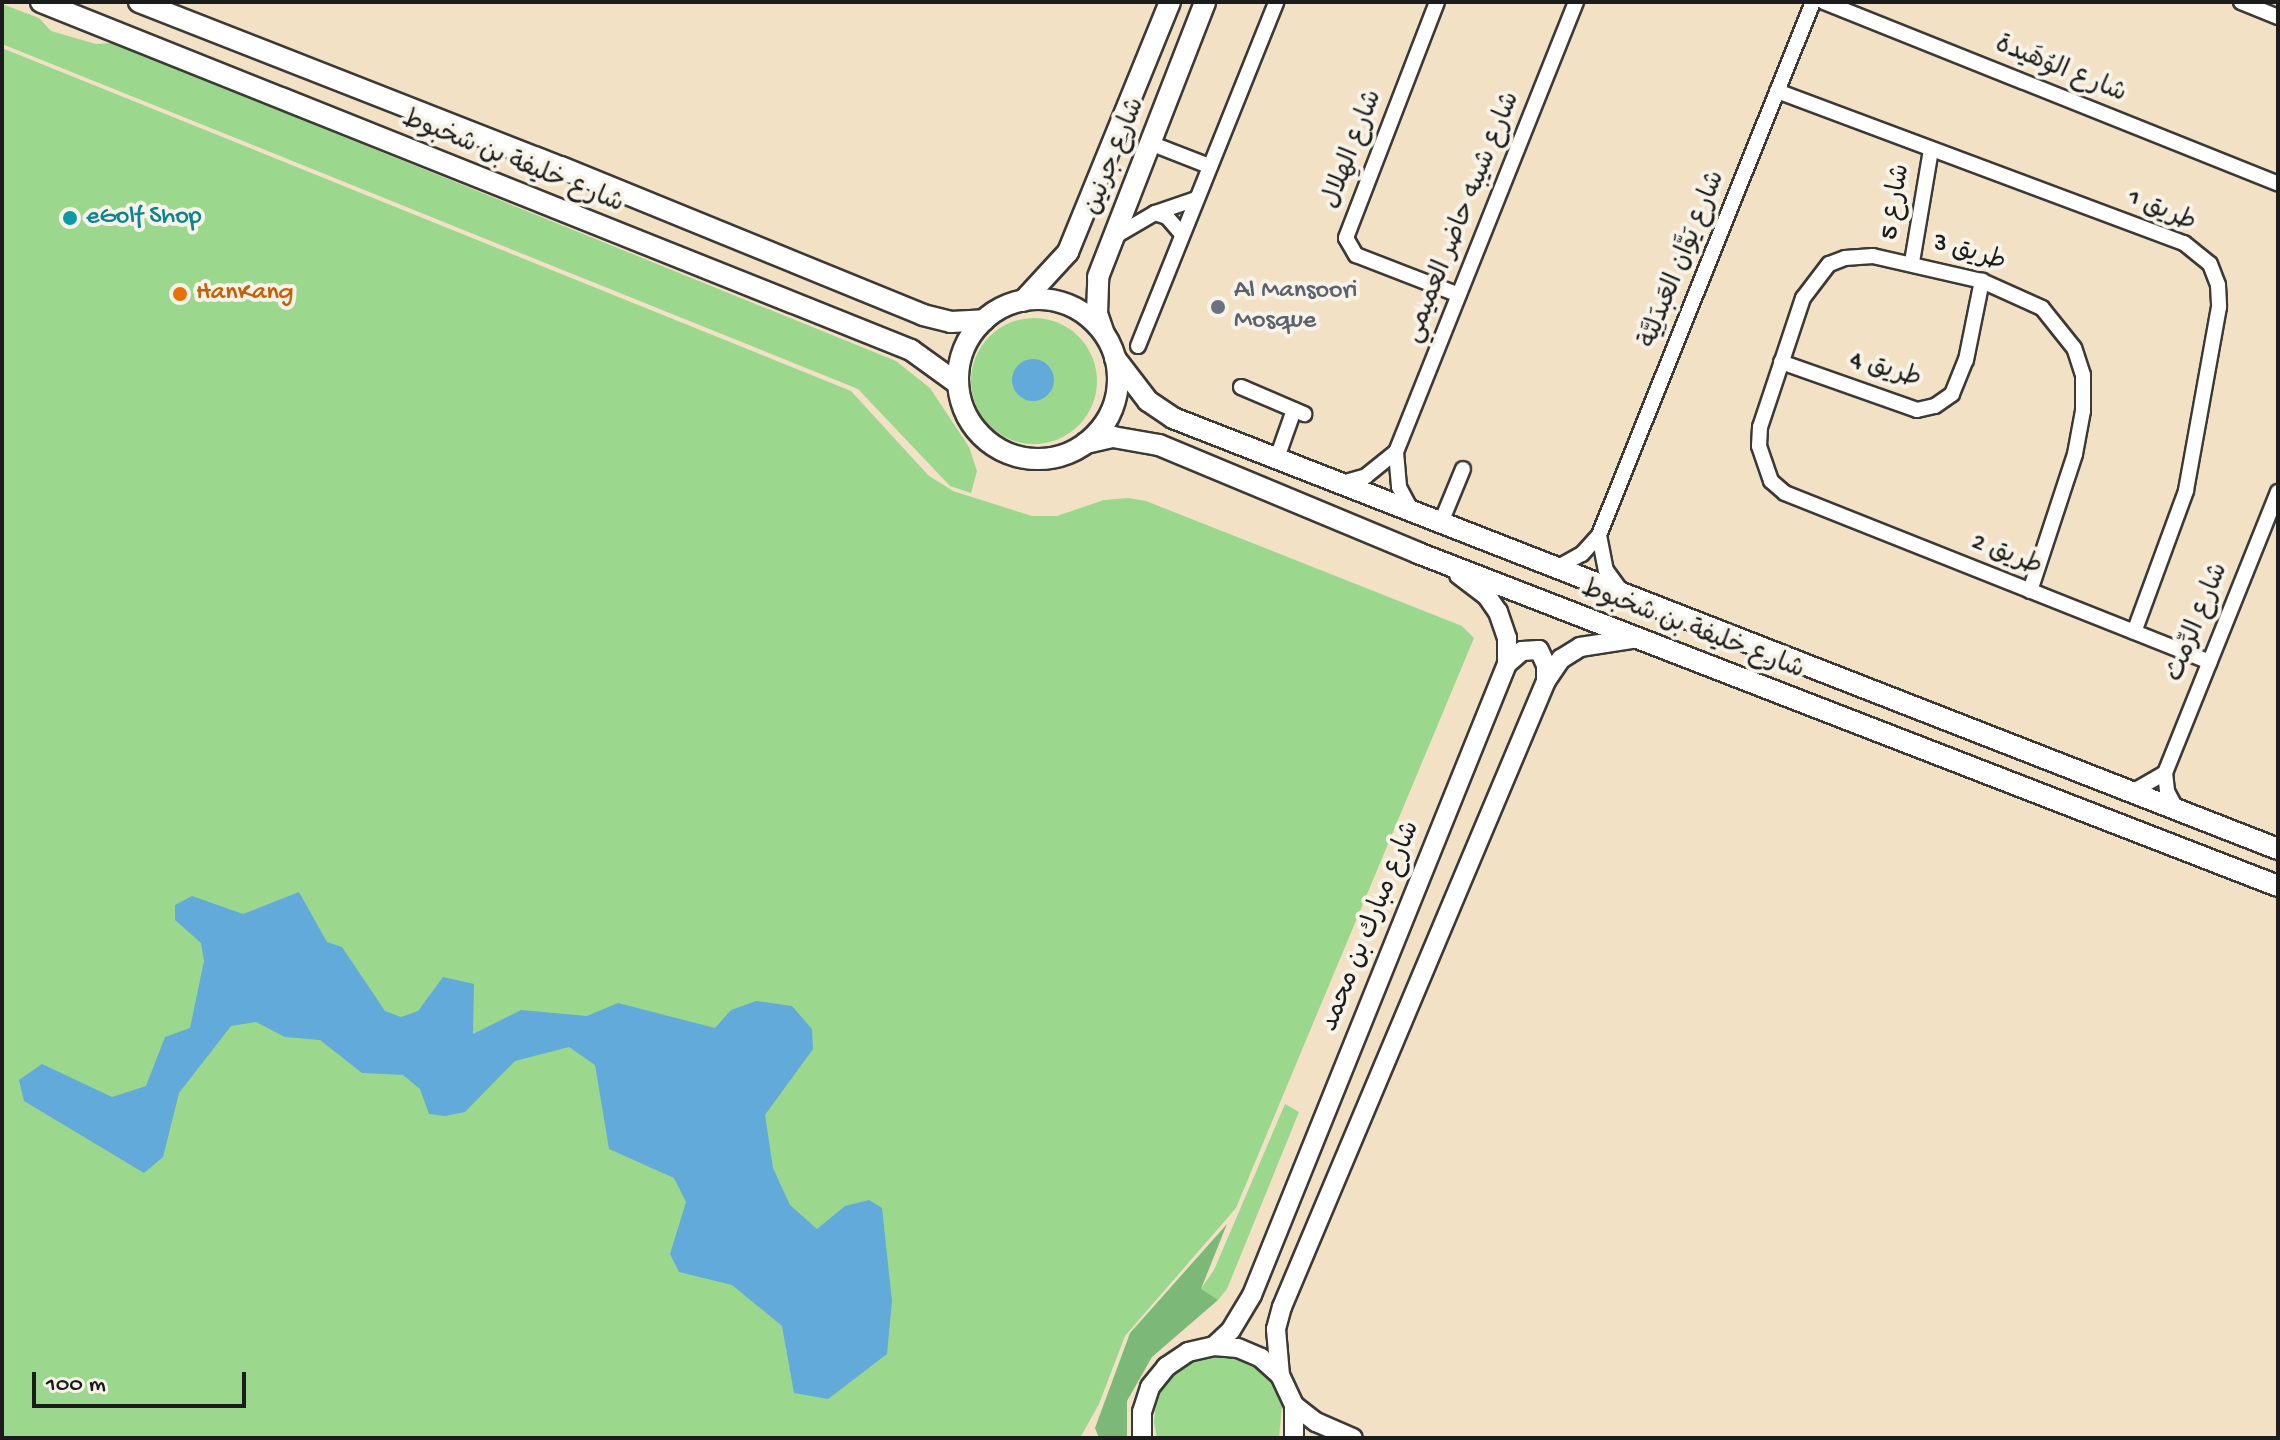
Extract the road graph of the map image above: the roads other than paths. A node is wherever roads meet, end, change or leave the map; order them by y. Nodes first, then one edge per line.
1 (41, 2) edge
2 (139, 2) edge
3 (1170, 2) edge
4 (1205, 2) edge
5 (1276, 2) edge
6 (1437, 2) edge
7 (1576, 2) edge
8 (1813, 2) edge
9 (1824, 2) edge
10 (2241, 2) edge
11 (2278, 17) edge
12 (1777, 91) junction
13 (1150, 143) junction
14 (1931, 150) junction
15 (1209, 166) junction
16 (2278, 184) edge
17 (1196, 199) junction
18 (1155, 213) junction
19 (1182, 234) junction
20 (1111, 239) junction
21 (1912, 262) junction
22 (1982, 281) junction
23 (1459, 295) junction
24 (1023, 301) junction
25 (984, 320) junction
26 (1105, 335) junction
27 (1138, 346) dead end
28 (1115, 358) junction
29 (1781, 362) junction
30 (957, 383) junction
31 (1241, 387) dead end
32 (1086, 443) junction
33 (1396, 452) junction
34 (1277, 458) junction
35 (1463, 469) dead end
36 (1342, 483) junction
37 (2278, 492) edge
38 (1785, 493) joint
39 (1410, 508) junction
40 (1442, 520) junction
41 (1599, 535) junction
42 (1418, 553) junction
43 (1560, 566) junction
44 (1621, 591) junction
45 (2030, 591) junction
46 (2134, 632) junction
47 (1639, 638) junction
48 (2210, 662) junction
49 (1507, 664) junction
50 (1546, 681) junction
51 (2165, 773) junction
52 (2132, 792) junction
53 (2177, 810) junction
54 (2278, 849) edge
55 (2278, 886) edge
56 (1214, 1346) junction
57 (1280, 1375) junction
58 (1294, 1405) junction
59 (1142, 1438) edge
60 (1294, 1438) edge
61 (1353, 1438) edge

1 - 30 main road, شارع خليفة بن شخبوط
2 - 25 main road, شارع خليفة بن شخبوط
3 - 24 main road, شارع جرنين
4 - 13 main road, شارع جرنين
5 - 15 street
6 - 23 street, شارع الهِلال
7 - 23 street, شارع شيبه حاضر العميمي
8 - 12 street, شارع يَوَّان العَبدَلِيَّة
9 - 16 street, شارع الوُهَيدة
10 - 11 street
12 - 14 street, طريق 1
12 - 41 street, شارع يَوَّان العَبدَلِيَّة
13 - 15 street
13 - 20 main road, شارع جرنين
14 - 21 street, شارع 5
14 - 46 street, طريق 1
15 - 17 street
17 - 18 street
17 - 19 street
18 - 19 street
18 - 20 street
19 - 27 street
20 - 26 main road, شارع جرنين
21 - 22 street, طريق 3
21 - 29 street, طريق 3
22 - 29 street, طريق 4
22 - 45 street, طريق 3
23 - 33 street, شارع شيبه حاضر العميمي
24 - 25 main road
24 - 26 main road
25 - 30 main road
26 - 28 main road
28 - 32 main road
28 - 34 main road, شارع خليفة بن شخبوط
29 - 38 street, طريق 3
30 - 32 main road
31 - 34 street
32 - 42 main road, شارع خليفة بن شخبوط
33 - 36 street
33 - 39 street, شارع شيبه حاضر العميمي
34 - 36 main road, شارع خليفة بن شخبوط
35 - 40 street
36 - 39 main road, شارع خليفة بن شخبوط
37 - 48 street, شارع الرِّمث
38 - 45 street, طريق 2
39 - 40 main road, شارع خليفة بن شخبوط
40 - 43 main road, شارع خليفة بن شخبوط
41 - 43 street, شارع يَوَّان العَبدَلِيَّة
41 - 44 street
42 - 47 main road, شارع خليفة بن شخبوط
42 - 49 street, شارع مبارك بن محمد
43 - 44 main road, شارع خليفة بن شخبوط
44 - 52 main road, شارع خليفة بن شخبوط
45 - 46 street, طريق 2
46 - 48 street, طريق 2
47 - 50 street
47 - 55 main road, شارع خليفة بن شخبوط
48 - 51 street, شارع الرِّمث
49 - 50 street
49 - 56 street, شارع مبارك بن محمد
50 - 57 street
51 - 52 street
51 - 53 street
52 - 53 main road, شارع خليفة بن شخبوط
53 - 54 main road, شارع خليفة بن شخبوط
56 - 57 street
56 - 59 street
57 - 58 street
58 - 60 street
58 - 61 street

